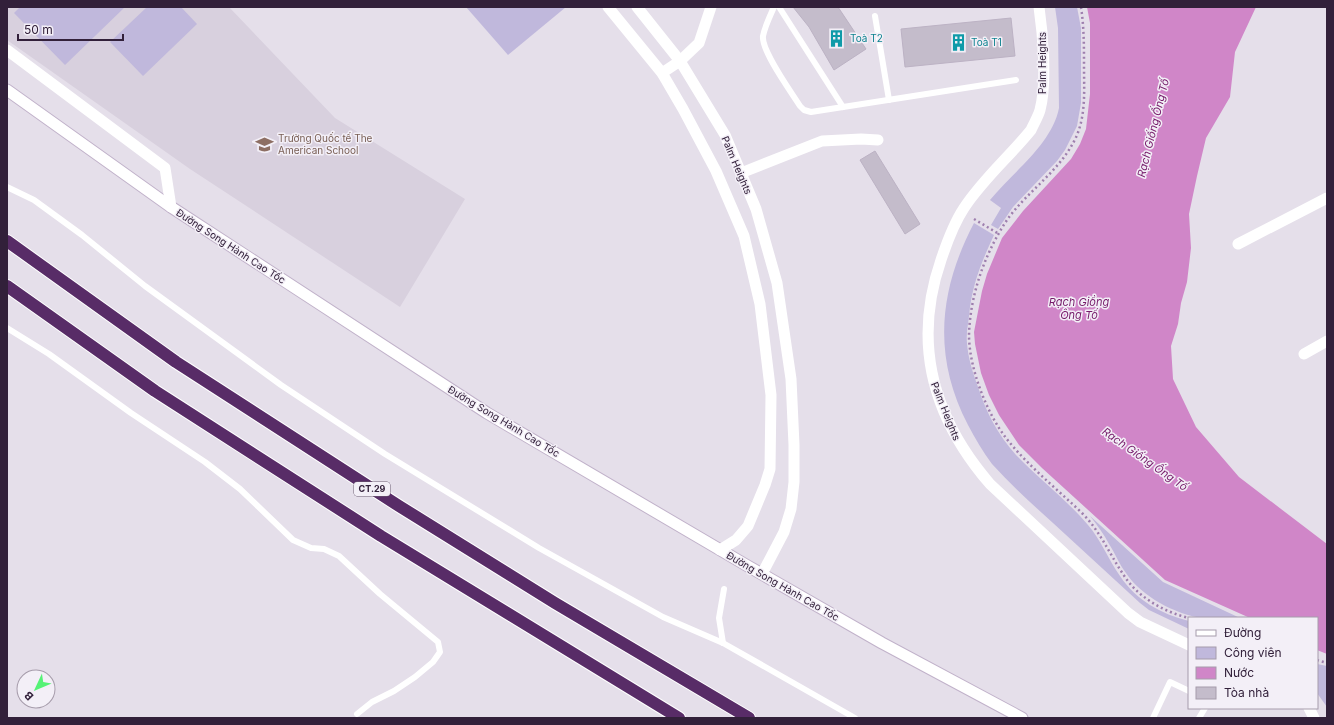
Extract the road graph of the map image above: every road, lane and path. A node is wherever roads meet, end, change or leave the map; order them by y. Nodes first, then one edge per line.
1 (608, 7) edge
2 (637, 7) edge
3 (711, 7) edge
4 (774, 7) edge
5 (779, 7) edge
6 (1039, 7) edge
7 (1081, 7) edge
8 (875, 16) dead end
9 (7, 50) edge
10 (680, 61) junction
11 (662, 74) junction
12 (1016, 80) dead end
13 (7, 90) edge
14 (889, 100) junction
15 (843, 107) junction
16 (878, 140) dead end
17 (741, 173) junction
18 (7, 187) edge
19 (1327, 198) edge
20 (171, 207) junction
21 (974, 219) dead end
22 (999, 234) junction
23 (7, 242) edge
24 (1238, 244) dead end
25 (7, 286) edge
26 (7, 328) edge
27 (1327, 341) edge
28 (1304, 354) dead end
29 (720, 550) junction
30 (762, 574) junction
31 (724, 589) dead end
32 (1188, 618) edge
33 (723, 643) junction
34 (1188, 645) edge
35 (1188, 690) edge
36 (1204, 709) edge
37 (1310, 709) edge
38 (357, 714) dead end
39 (679, 718) edge
40 (749, 718) edge
41 (855, 718) edge
42 (1022, 718) edge
43 (1154, 718) edge
44 (1199, 718) edge
45 (1314, 718) edge

1 - 11 street
2 - 10 street, Palm Heights
3 - 10 street
4 - 15 lane
5 - 15 lane
6 - 34 street, Palm Heights
7 - 22 path
8 - 14 lane
9 - 20 street
10 - 11 street
10 - 17 street, Palm Heights
11 - 29 street
12 - 14 lane
13 - 20 street, Đường Song Hành Cao Tốc
14 - 15 lane
16 - 17 street
17 - 30 street, Palm Heights
18 - 33 lane
19 - 24 street
20 - 29 street, Đường Song Hành Cao Tốc
21 - 22 path
22 - 32 path
23 - 40 highway, CT.29
25 - 39 highway
26 - 38 lane
27 - 28 street
29 - 30 street, Đường Song Hành Cao Tốc
30 - 42 street, Đường Song Hành Cao Tốc
31 - 33 lane
33 - 41 lane
35 - 43 lane
36 - 44 lane
37 - 45 street

